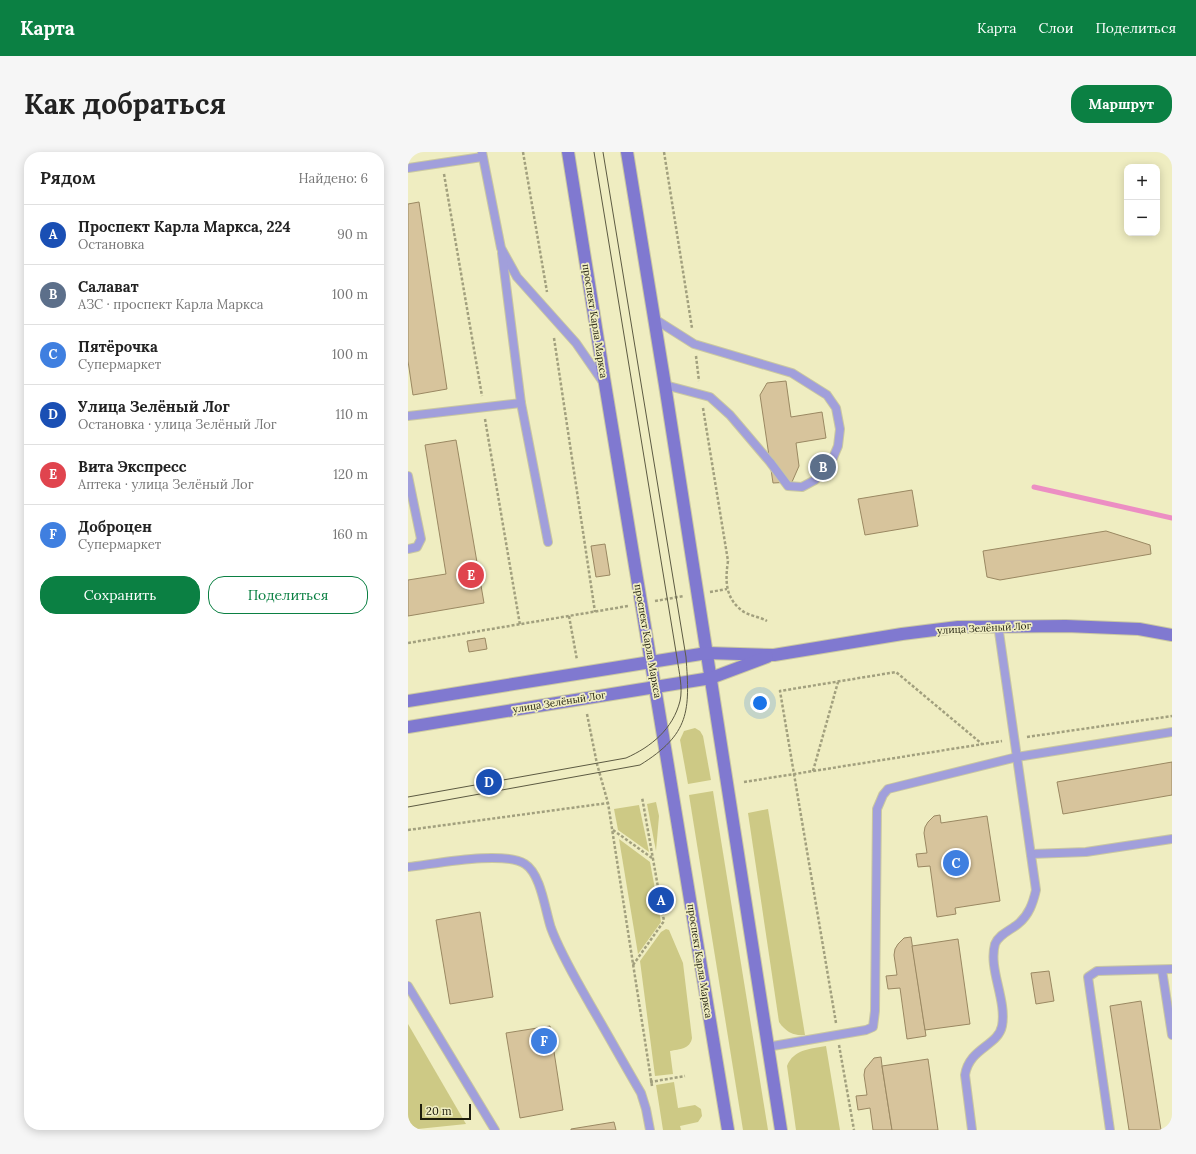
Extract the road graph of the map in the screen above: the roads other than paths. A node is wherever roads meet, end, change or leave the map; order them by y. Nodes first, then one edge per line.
1 (568, 152) edge
2 (627, 152) edge
3 (482, 154) edge
4 (408, 168) edge
5 (501, 248) junction
6 (653, 318) junction
7 (605, 384) junction
8 (665, 385) junction
9 (521, 403) junction
10 (408, 416) edge
11 (408, 476) edge
12 (548, 542) dead end
13 (408, 549) edge
14 (998, 625) junction
15 (1172, 634) edge
16 (707, 653) junction
17 (774, 655) junction
18 (651, 662) junction
19 (711, 678) junction
20 (655, 687) junction
21 (408, 701) edge
22 (408, 727) edge
23 (1172, 732) edge
24 (1017, 757) junction
25 (1172, 839) edge
26 (1031, 854) junction
27 (408, 867) edge
28 (1172, 969) edge
29 (1162, 970) junction
30 (408, 986) edge
31 (1172, 1034) edge
32 (767, 1047) junction
33 (495, 1130) edge
34 (650, 1130) edge
35 (728, 1130) edge
36 (781, 1130) edge
37 (972, 1130) edge
38 (1110, 1130) edge

1 - 7 main road, проспект Карла Маркса
2 - 6 main road
3 - 4 lane
3 - 5 lane
5 - 7 lane
5 - 9 lane
6 - 8 main road
6 - 8 lane
7 - 18 main road, проспект Карла Маркса
8 - 16 main road
9 - 10 lane
9 - 12 lane
11 - 13 lane
14 - 15 main road, улица Зелёный Лог
14 - 17 main road, улица Зелёный Лог
14 - 24 lane
16 - 17 main road
16 - 18 main road
16 - 19 main road
17 - 19 main road, улица Зелёный Лог
18 - 20 main road, проспект Карла Маркса
18 - 21 main road
19 - 20 main road, улица Зелёный Лог
19 - 32 main road
20 - 22 main road, улица Зелёный Лог
20 - 35 main road, проспект Карла Маркса
23 - 24 lane
24 - 26 lane
24 - 32 lane
25 - 26 lane
26 - 37 lane
27 - 34 lane
28 - 29 lane
29 - 31 lane
29 - 38 lane
30 - 33 lane
32 - 36 main road

